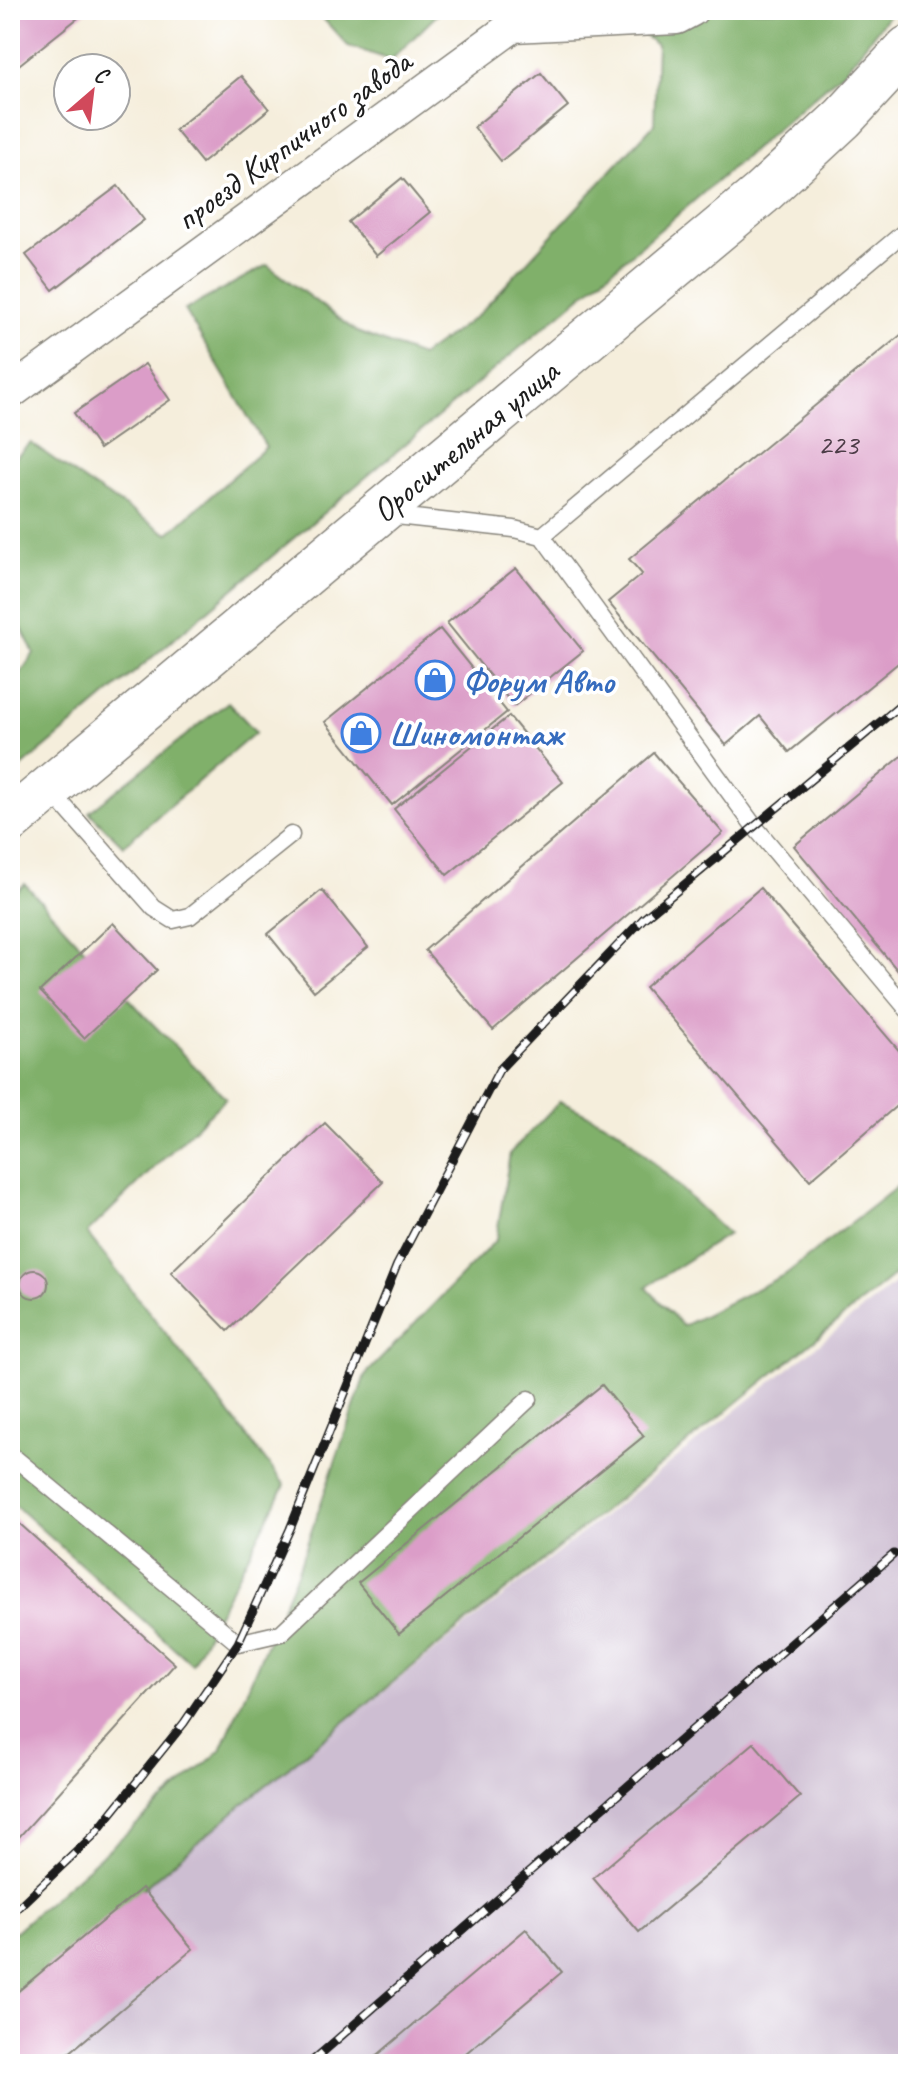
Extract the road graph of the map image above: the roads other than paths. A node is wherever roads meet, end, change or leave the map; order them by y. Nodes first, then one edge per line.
1 (692, 10) edge
2 (908, 48) edge
3 (908, 229) edge
4 (10, 393) edge
5 (377, 514) junction
6 (542, 536) junction
7 (48, 789) junction
8 (10, 821) edge
9 (291, 835) dead end
10 (908, 1010) edge
11 (529, 1399) dead end
12 (10, 1454) edge

1 - 4 street, проезд Кирпичного завода
2 - 5 main road, Оросительная улица
3 - 6 lane
5 - 6 lane
5 - 7 main road, Оросительная улица
6 - 10 lane
7 - 8 main road, Оросительная улица
7 - 9 lane
11 - 12 lane

